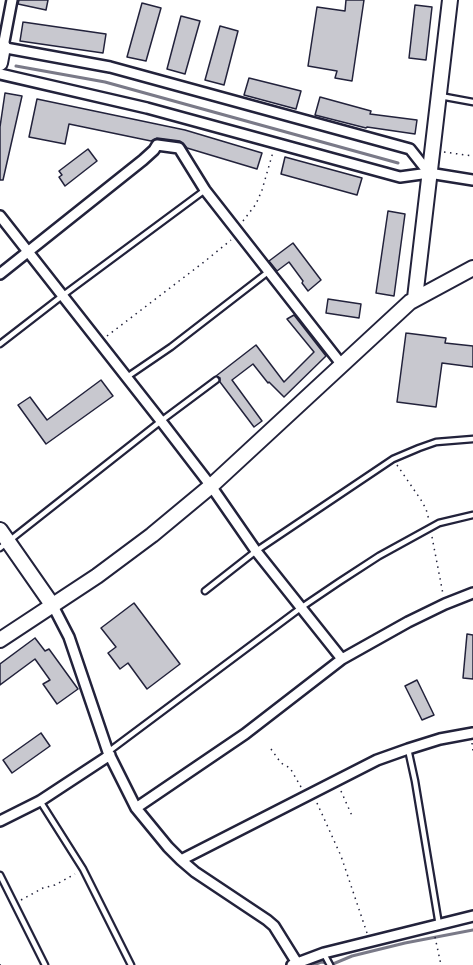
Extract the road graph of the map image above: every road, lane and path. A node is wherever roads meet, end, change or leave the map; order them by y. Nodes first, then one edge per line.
1 (12, 0) edge
2 (450, 0) edge
3 (1, 47) edge
4 (0, 63) edge
5 (0, 74) edge
6 (439, 96) junction
7 (473, 102) edge
8 (275, 143) junction
9 (432, 151) junction
10 (473, 156) edge
11 (429, 173) junction
12 (473, 180) edge
13 (205, 190) junction
14 (0, 216) edge
15 (236, 231) junction
16 (28, 252) junction
17 (473, 268) edge
18 (268, 272) junction
19 (0, 274) edge
20 (62, 296) junction
21 (415, 298) junction
22 (98, 342) junction
23 (0, 344) edge
24 (342, 365) junction
25 (127, 377) junction
26 (216, 380) dead end
27 (161, 421) junction
28 (473, 440) edge
29 (211, 486) junction
30 (473, 515) edge
31 (3, 539) edge
32 (256, 551) junction
33 (205, 591) dead end
34 (473, 593) edge
35 (53, 606) junction
36 (302, 607) junction
37 (0, 640) edge
38 (342, 659) junction
39 (473, 733) edge
40 (271, 748) dead end
41 (408, 749) junction
42 (109, 754) junction
43 (336, 782) junction
44 (310, 796) junction
45 (40, 801) junction
46 (136, 808) junction
47 (353, 818) dead end
48 (0, 821) edge
49 (181, 860) junction
50 (83, 870) junction
51 (0, 875) edge
52 (15, 904) junction
53 (473, 916) edge
54 (436, 926) junction
55 (370, 942) junction
56 (324, 953) junction
57 (295, 964) edge
58 (45, 965) edge
59 (131, 965) edge
60 (330, 965) edge
61 (441, 965) edge

1 - 3 street
2 - 6 street
3 - 4 street
3 - 11 street
5 - 8 street
6 - 7 lane
6 - 9 street
8 - 11 street
8 - 15 path
9 - 10 path
9 - 11 street
11 - 12 street
11 - 21 street
13 - 15 street
13 - 16 street
13 - 20 lane
14 - 16 street
15 - 18 street
15 - 22 path
16 - 19 street
16 - 20 street
17 - 21 street
18 - 24 street
18 - 25 lane
20 - 22 street
20 - 23 lane
21 - 24 street
22 - 25 street
24 - 29 street
25 - 27 street
26 - 27 lane
27 - 29 street
27 - 31 lane
28 - 32 lane
29 - 32 street
29 - 35 street
30 - 36 lane
31 - 35 street
32 - 33 lane
32 - 36 street
34 - 38 street
35 - 37 street
35 - 42 street
36 - 38 street
36 - 42 lane
38 - 46 street
39 - 41 street
40 - 44 path
41 - 43 street
41 - 54 lane
42 - 45 street
42 - 46 street
43 - 44 street
43 - 47 path
44 - 49 street
44 - 55 path
45 - 48 street
45 - 50 lane
46 - 49 street
49 - 57 street
50 - 52 path
50 - 59 lane
51 - 52 lane
52 - 58 lane
53 - 54 street
54 - 55 street
54 - 61 path
55 - 56 street
56 - 57 street
56 - 60 lane

